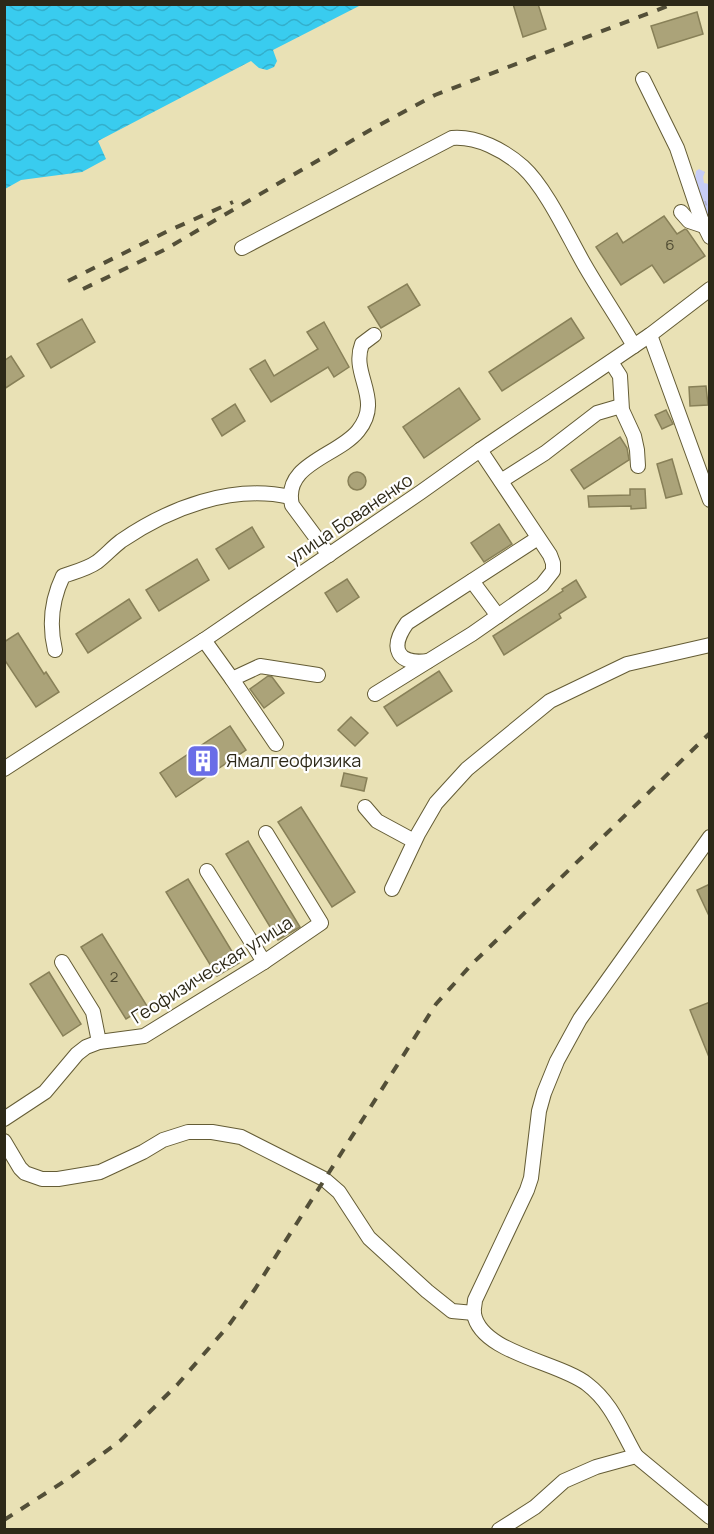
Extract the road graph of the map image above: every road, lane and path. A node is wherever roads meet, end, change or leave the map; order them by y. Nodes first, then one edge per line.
1 (643, 79) dead end
2 (681, 212) dead end
3 (707, 231) edge
4 (242, 248) dead end
5 (710, 289) edge
6 (374, 335) dead end
7 (650, 335) junction
8 (634, 346) junction
9 (611, 362) junction
10 (621, 406) junction
11 (480, 450) junction
12 (638, 466) dead end
13 (501, 481) junction
14 (290, 497) junction
15 (710, 500) edge
16 (538, 538) junction
17 (329, 555) junction
18 (472, 581) junction
19 (498, 616) junction
20 (204, 640) junction
21 (710, 645) edge
22 (55, 650) dead end
23 (429, 661) junction
24 (318, 675) dead end
25 (232, 679) junction
26 (375, 694) dead end
27 (276, 744) dead end
28 (4, 770) edge
29 (365, 807) dead end
30 (266, 833) dead end
31 (710, 837) edge
32 (414, 841) junction
33 (207, 871) dead end
34 (392, 889) dead end
35 (62, 962) dead end
36 (264, 962) junction
37 (99, 1042) junction
38 (4, 1119) edge
39 (4, 1141) edge
40 (474, 1313) junction
41 (636, 1456) junction
42 (710, 1516) edge
43 (499, 1530) edge

1 - 3 street
2 - 3 street
4 - 8 street
5 - 7 street, улица Бованенко
6 - 14 street
7 - 8 street, улица Бованенко
7 - 15 street
8 - 9 street, улица Бованенко
9 - 10 street
9 - 11 street, улица Бованенко
10 - 12 street
10 - 13 street
11 - 13 street
11 - 17 street, улица Бованенко
13 - 16 street
14 - 17 street
14 - 22 street
16 - 18 street
16 - 19 street
17 - 20 street, улица Бованенко
18 - 19 street
18 - 23 street
19 - 23 street
20 - 25 street
20 - 28 street, улица Бованенко
21 - 32 street
23 - 26 street
24 - 25 street
25 - 27 street
29 - 32 street
30 - 36 street, Геофизическая улица
31 - 40 street
32 - 34 street
33 - 36 street
35 - 37 street
36 - 37 street, Геофизическая улица
37 - 38 street, Геофизическая улица
39 - 40 street
40 - 41 street
41 - 42 street
41 - 43 street

